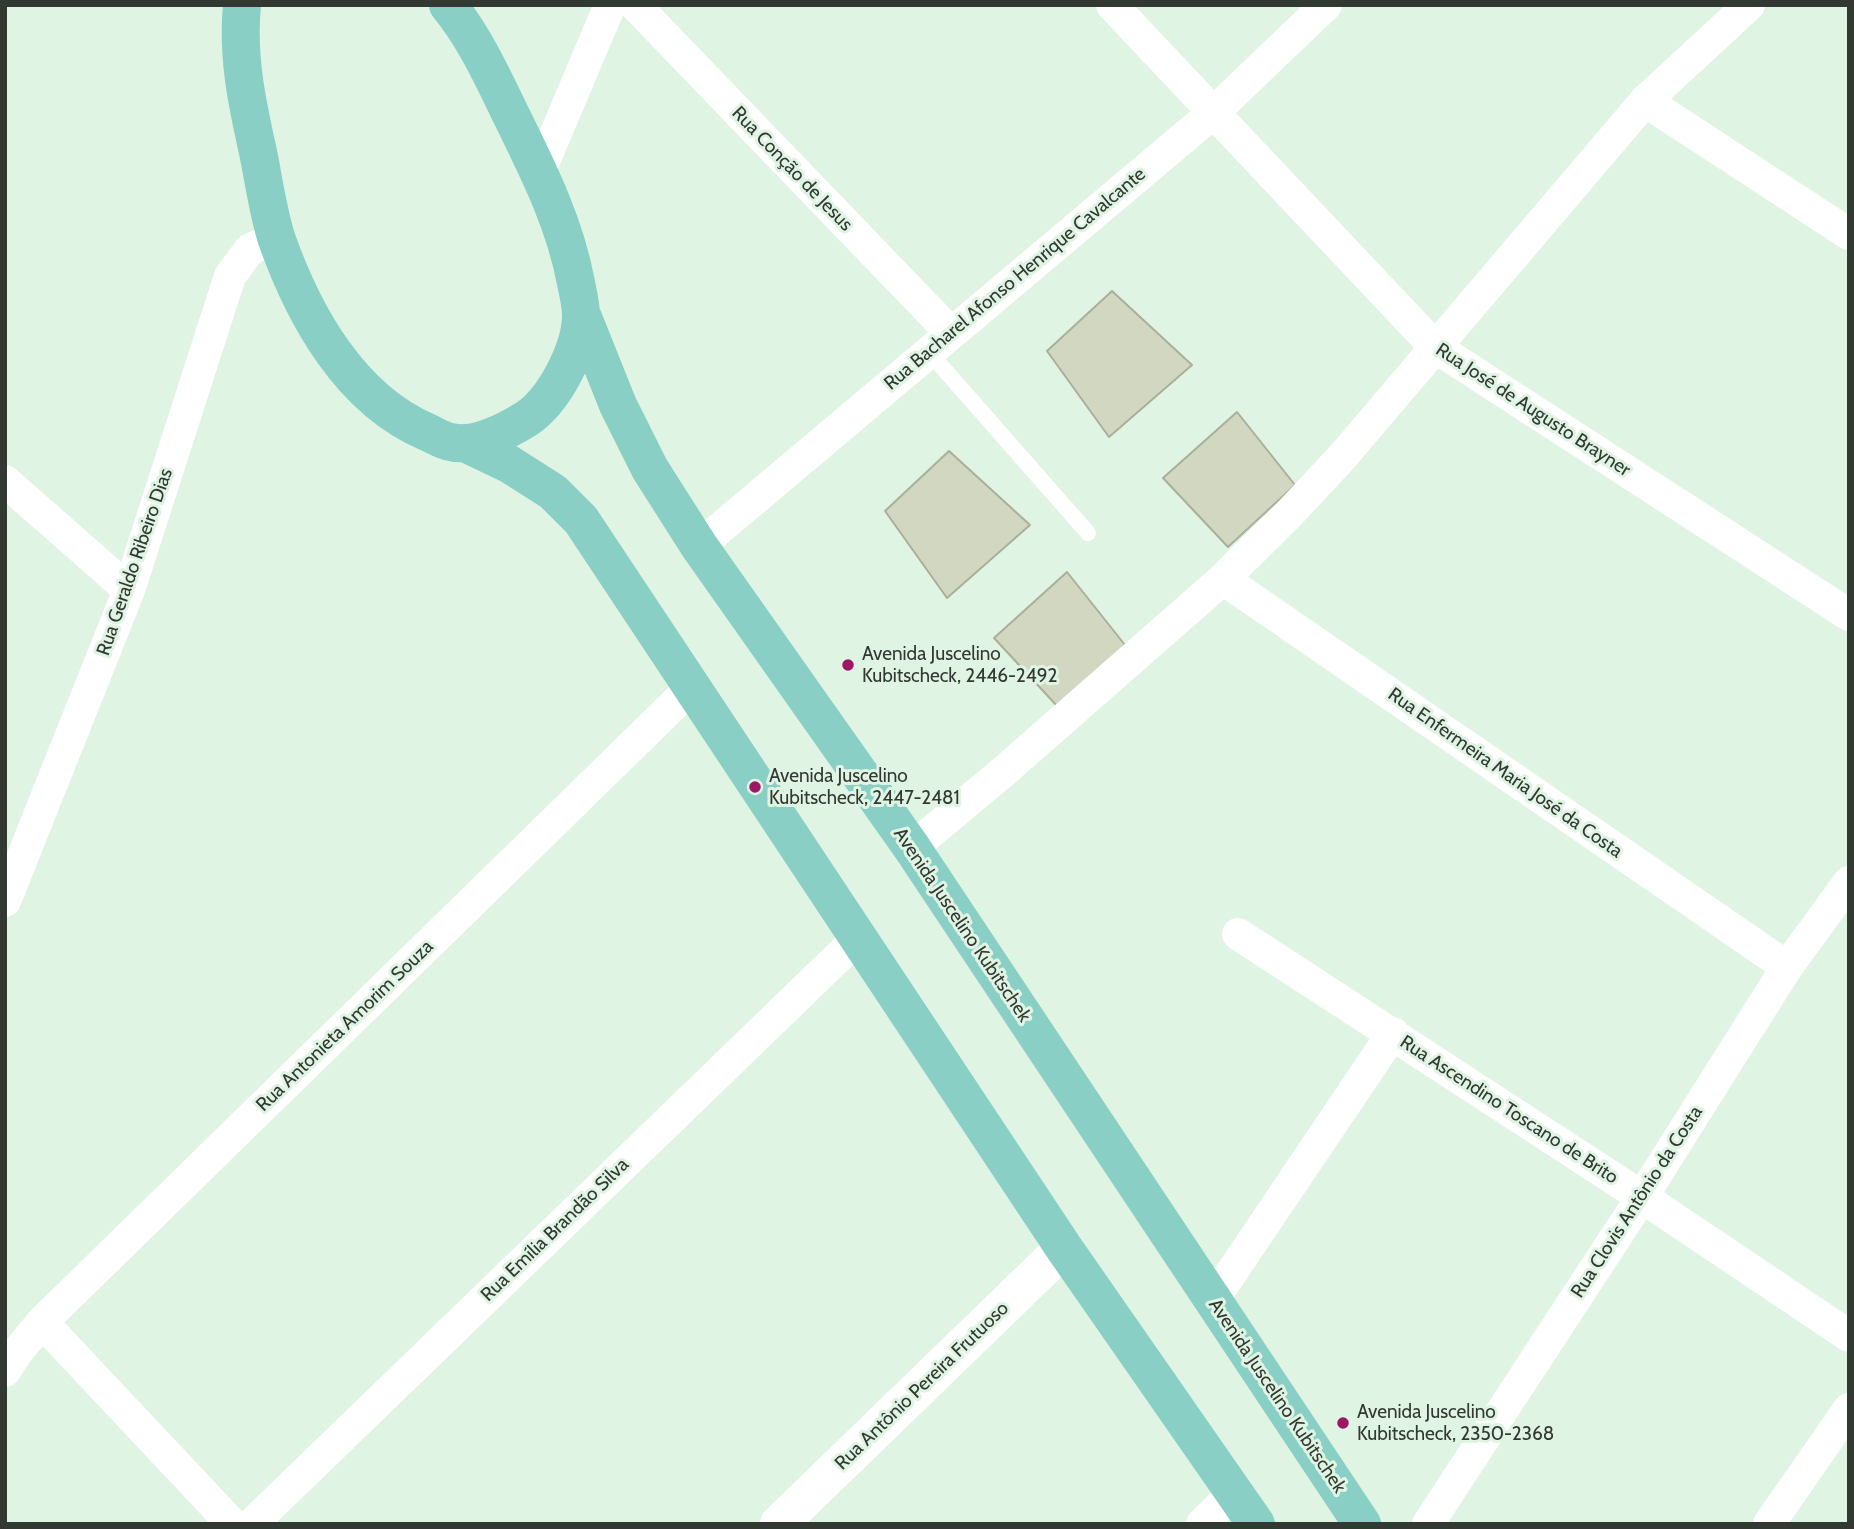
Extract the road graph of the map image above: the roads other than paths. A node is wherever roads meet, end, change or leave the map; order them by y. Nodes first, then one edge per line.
1 (447, 5) edge
2 (610, 5) edge
3 (635, 5) edge
4 (1112, 5) edge
5 (1326, 5) edge
6 (1749, 5) edge
7 (234, 15) edge
8 (1644, 101) junction
9 (1213, 113) junction
10 (539, 173) junction
11 (1849, 233) edge
12 (276, 239) junction
13 (582, 315) junction
14 (939, 342) junction
15 (1435, 347) junction
16 (465, 443) junction
17 (5, 481) edge
18 (1088, 533) dead end
19 (699, 546) junction
20 (1223, 579) junction
21 (129, 590) junction
22 (1849, 615) edge
23 (692, 687) junction
24 (912, 848) junction
25 (1849, 882) edge
26 (5, 901) edge
27 (1238, 934) dead end
28 (859, 937) junction
29 (1787, 967) junction
30 (1393, 1033) junction
31 (1642, 1197) junction
32 (1064, 1248) junction
33 (1213, 1300) junction
34 (42, 1322) junction
35 (1849, 1336) edge
36 (9, 1355) edge
37 (1849, 1409) edge
38 (1235, 1492) junction
39 (232, 1524) edge
40 (252, 1524) edge
41 (779, 1524) edge
42 (1202, 1524) edge
43 (1255, 1524) edge
44 (1362, 1524) edge
45 (1428, 1524) edge
46 (1769, 1524) edge

1 - 10 main road
2 - 10 street
3 - 14 street, Rua Conção de Jesus
4 - 9 street, Rua José de Augusto Brayner
5 - 9 street, Rua Bacharel Afonso Henrique Cavalcante
6 - 8 street
7 - 12 main road
8 - 11 street
8 - 15 street
9 - 14 street, Rua Bacharel Afonso Henrique Cavalcante
9 - 15 street, Rua José de Augusto Brayner
10 - 13 main road
12 - 16 main road
12 - 21 street, Rua Geraldo Ribeiro Dias
13 - 16 main road
13 - 19 main road, Avenida Juscelino Kubitschek
14 - 18 lane
14 - 19 street, Rua Bacharel Afonso Henrique Cavalcante
15 - 20 street
15 - 22 street, Rua José de Augusto Brayner
16 - 23 main road
17 - 21 street
19 - 24 main road, Avenida Juscelino Kubitschek
20 - 24 street
20 - 29 street, Rua Enfermeira Maria José da Costa
21 - 26 street, Rua Geraldo Ribeiro Dias
23 - 28 main road
23 - 34 street, Rua Antonieta Amorim Souza
24 - 33 main road, Avenida Juscelino Kubitschek
25 - 29 street, Rua Clovis Antônio da Costa
27 - 30 street, Rua Ascendino Toscano de Brito
28 - 32 main road
28 - 40 street, Rua Emília Brandão Silva
29 - 31 street, Rua Clovis Antônio da Costa
30 - 31 street, Rua Ascendino Toscano de Brito
30 - 33 street
31 - 35 street, Rua Ascendino Toscano de Brito
31 - 45 street, Rua Clovis Antônio da Costa
32 - 38 main road
32 - 41 street, Rua Antônio Pereira Frutuoso
33 - 44 main road, Avenida Juscelino Kubitschek
34 - 36 street, Rua Antonieta Amorim Souza
34 - 39 street
37 - 46 street
38 - 42 street
38 - 43 main road

